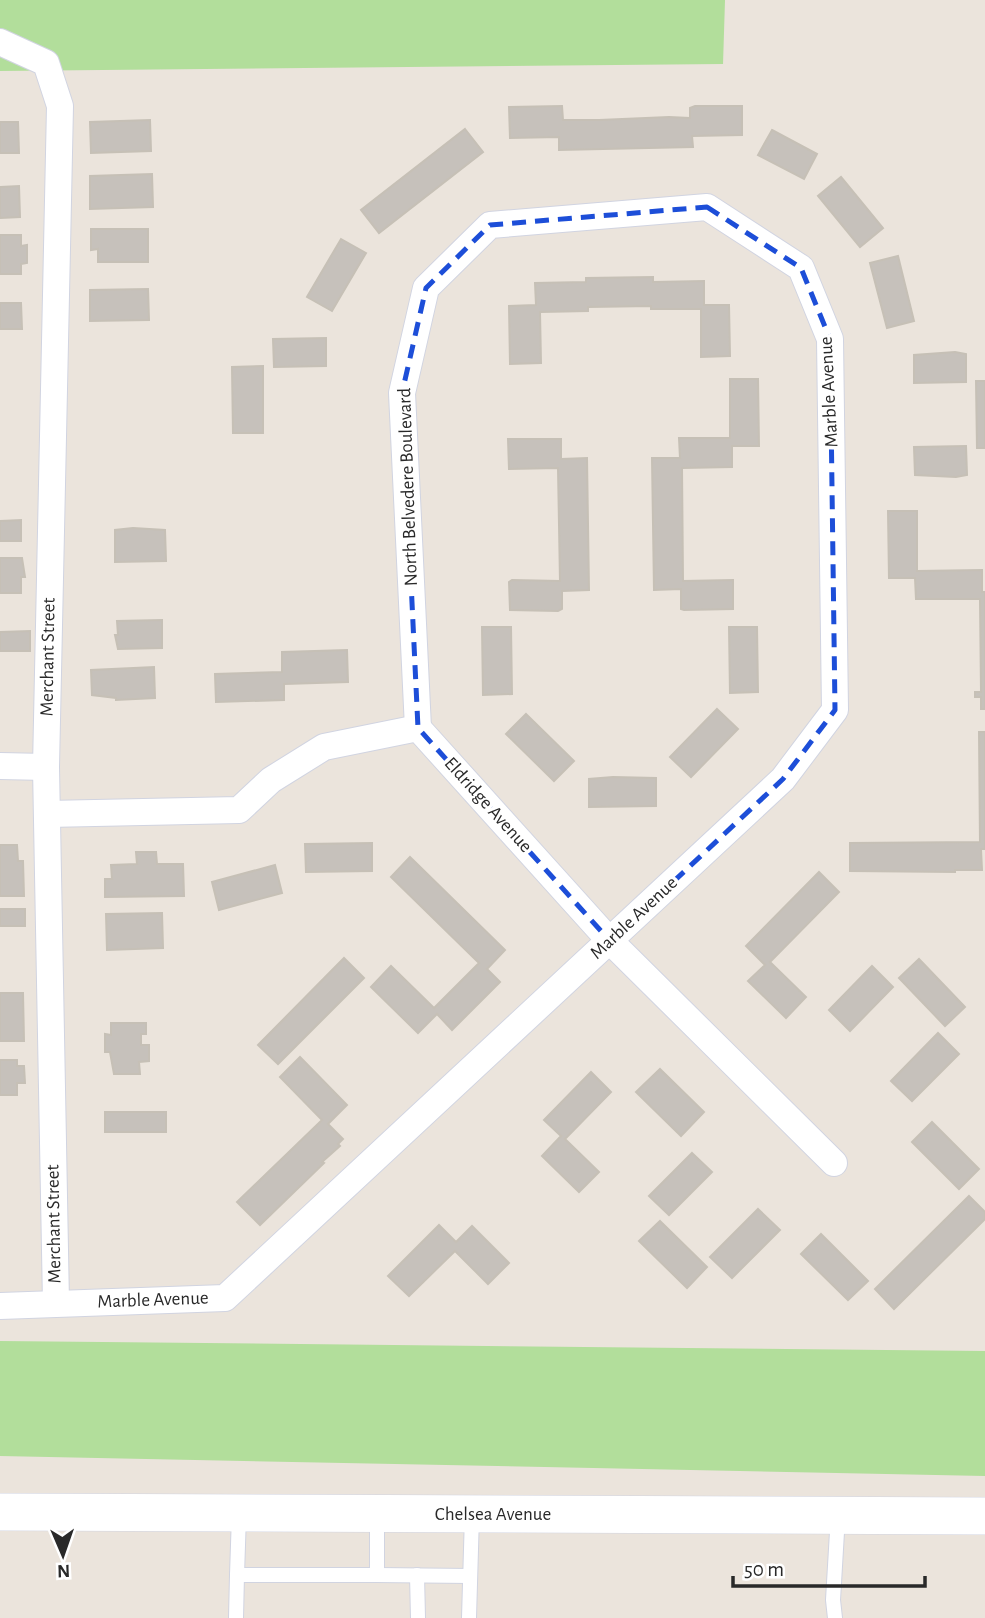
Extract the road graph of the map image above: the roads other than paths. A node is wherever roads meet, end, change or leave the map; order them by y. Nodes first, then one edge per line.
1 (0, 42) edge
2 (764, 244) joint
3 (418, 728) junction
4 (0, 766) edge
5 (46, 767) junction
6 (47, 814) junction
7 (610, 941) junction
8 (834, 1163) dead end
9 (56, 1304) junction
10 (0, 1306) edge
11 (0, 1512) edge
12 (239, 1513) junction
13 (377, 1514) junction
14 (472, 1514) junction
15 (838, 1515) junction
16 (985, 1516) edge
17 (417, 1574) junction
18 (237, 1575) junction
19 (377, 1575) junction
20 (470, 1576) junction
21 (236, 1618) edge
22 (418, 1618) edge
23 (469, 1618) edge
24 (835, 1618) edge

1 - 5 street, Merchant Street
2 - 3 street, North Belvedere Boulevard
2 - 7 street, Marble Avenue
3 - 6 street
3 - 7 street, Eldridge Avenue
4 - 5 street
5 - 6 street, Merchant Street
6 - 9 street, Merchant Street
7 - 8 street, Eldridge Avenue
7 - 9 street, Marble Avenue
9 - 10 street, Marble Avenue
11 - 12 main road, Chelsea Avenue
12 - 13 main road, Chelsea Avenue
12 - 18 lane
13 - 14 main road, Chelsea Avenue
13 - 19 lane
14 - 15 main road, Chelsea Avenue
14 - 20 lane
15 - 16 main road, Chelsea Avenue
15 - 24 lane
17 - 19 lane
17 - 20 lane
17 - 22 lane
18 - 19 lane
18 - 21 lane
20 - 23 lane

